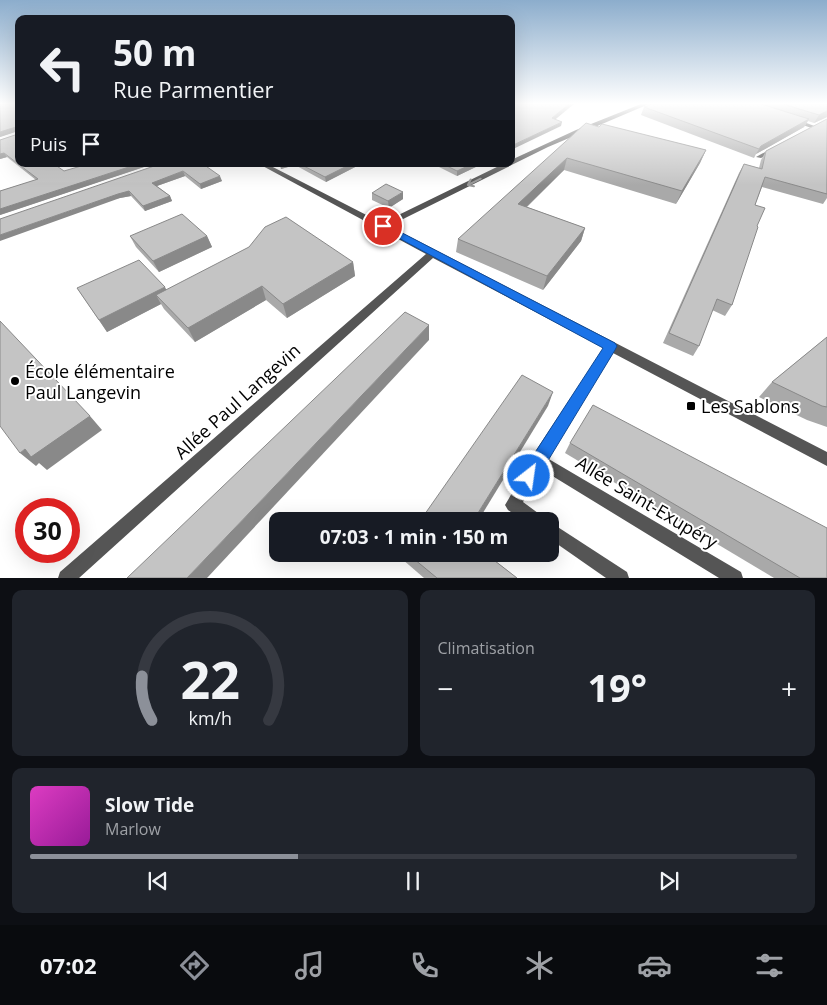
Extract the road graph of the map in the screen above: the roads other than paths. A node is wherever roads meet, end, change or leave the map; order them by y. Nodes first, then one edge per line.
1 (580, 131) edge
2 (783, 144) edge
3 (759, 157) edge
4 (515, 162) edge
5 (268, 167) edge
6 (505, 167) edge
7 (383, 226) junction
8 (433, 253) junction
9 (611, 346) junction
10 (827, 459) edge
11 (538, 460) junction
12 (524, 512) edge
13 (559, 536) edge
14 (66, 578) edge
15 (621, 578) edge
16 (735, 578) edge

1 -> 4 street
2 - 3 street
5 - 7 street
6 -> 7 street
7 - 8 street
8 - 9 street
8 - 14 street, Allée Paul Langevin
9 - 10 street
9 - 11 street
11 - 12 street
11 - 16 street, Allée Saint-Exupéry
13 - 15 street

